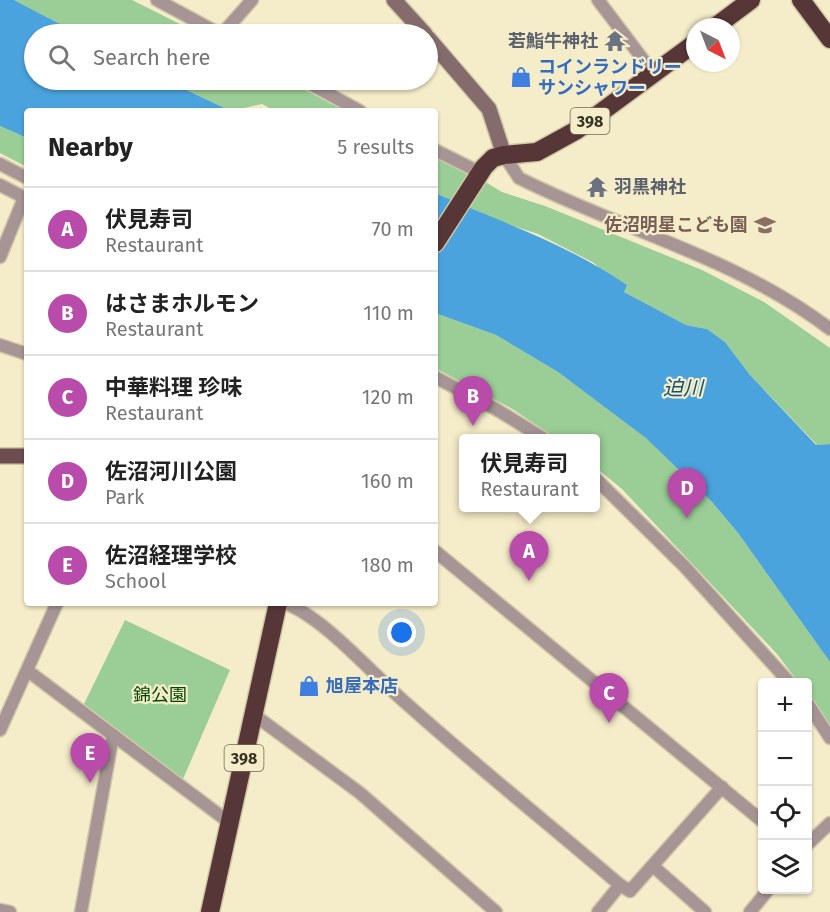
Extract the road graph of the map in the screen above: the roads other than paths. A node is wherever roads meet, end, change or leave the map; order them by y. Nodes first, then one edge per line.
1 (157, 0) edge
2 (252, 0) edge
3 (394, 0) edge
4 (598, 0) edge
5 (751, 0) edge
6 (801, 0) edge
7 (727, 18) edge
8 (202, 24) edge
9 (230, 24) edge
10 (415, 24) edge
11 (830, 39) edge
12 (686, 49) edge
13 (438, 50) edge
14 (654, 74) junction
15 (321, 90) edge
16 (354, 108) edge
17 (438, 152) edge
18 (508, 162) junction
19 (0, 164) edge
20 (24, 176) edge
21 (477, 177) junction
22 (0, 185) edge
23 (24, 197) edge
24 (24, 203) edge
25 (438, 238) edge
26 (0, 257) edge
27 (830, 329) edge
28 (0, 345) edge
29 (24, 353) edge
30 (438, 379) edge
31 (536, 434) edge
32 (0, 456) edge
33 (24, 456) edge
34 (600, 483) edge
35 (438, 553) edge
36 (56, 606) edge
37 (277, 606) edge
38 (290, 606) edge
39 (28, 671) junction
40 (785, 678) edge
41 (812, 711) edge
42 (254, 714) junction
43 (0, 730) edge
44 (113, 735) junction
45 (830, 738) edge
46 (722, 787) junction
47 (758, 818) edge
48 (230, 823) junction
49 (830, 823) edge
50 (811, 840) edge
51 (654, 867) junction
52 (620, 885) junction
53 (765, 894) edge
54 (0, 910) edge
55 (10, 912) edge
56 (81, 912) edge
57 (210, 912) edge
58 (496, 912) edge
59 (598, 912) edge
60 (705, 912) edge
61 (750, 912) edge

1 - 8 street
2 - 9 street
3 - 10 street
4 - 14 street
5 - 7 highway
6 - 11 highway
12 - 14 highway, 398
13 - 18 street
14 - 18 highway, 398
15 - 16 street
17 - 21 street
18 - 21 highway
18 - 27 street
19 - 20 street
21 - 25 highway
22 - 23 street
24 - 26 street
28 - 29 street
30 - 31 street
32 - 33 main road
34 - 40 street
35 - 46 street
36 - 39 street
37 - 42 highway, 398
38 - 52 street
39 - 43 street
39 - 44 street
41 - 45 street
42 - 48 highway, 398
42 - 58 street
44 - 48 street
44 - 56 street
46 - 47 street
46 - 51 street
48 - 57 highway, 398
49 - 50 street
51 - 52 street
51 - 60 street
52 - 59 street
53 - 61 street
54 - 55 street

